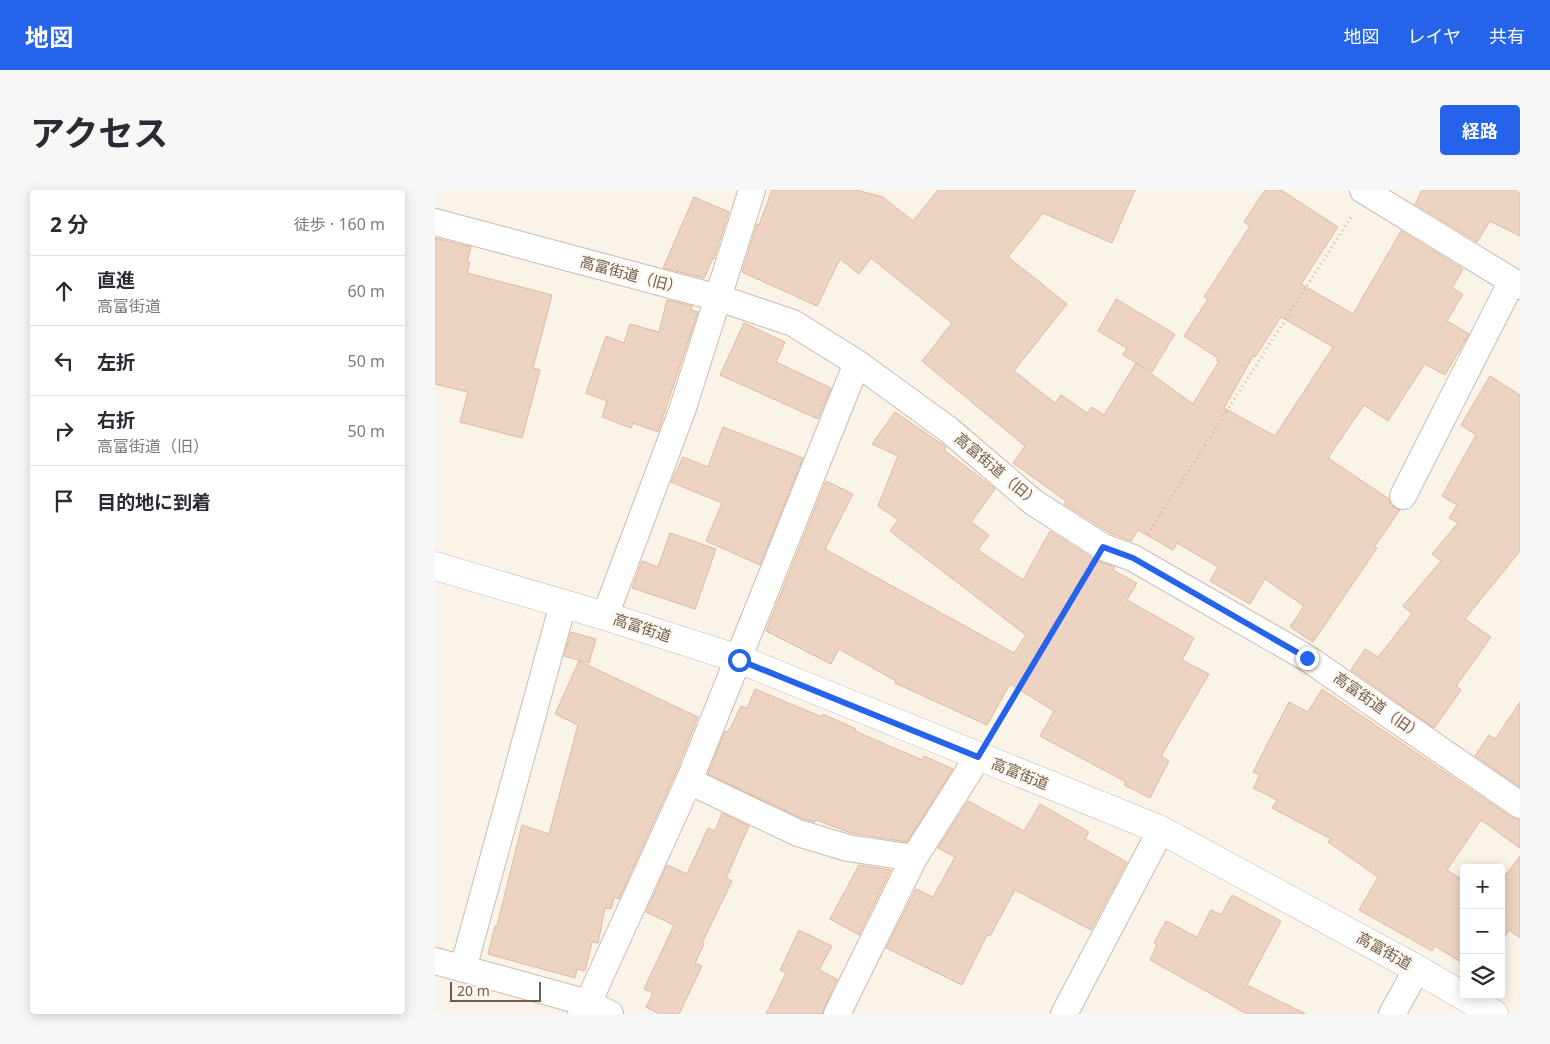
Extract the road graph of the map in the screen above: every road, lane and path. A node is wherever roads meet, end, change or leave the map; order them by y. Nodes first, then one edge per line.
1 (752, 190) edge
2 (1366, 191) edge
3 (435, 222) edge
4 (1516, 284) edge
5 (719, 298) junction
6 (857, 363) junction
7 (1403, 496) dead end
8 (1103, 547) junction
9 (1133, 558) junction
10 (435, 566) edge
11 (563, 604) junction
12 (605, 616) junction
13 (739, 660) junction
14 (978, 757) junction
15 (689, 781) junction
16 (1520, 805) edge
17 (1161, 830) junction
18 (915, 858) junction
19 (435, 962) edge
20 (463, 969) junction
21 (1417, 969) junction
22 (593, 1010) edge
23 (837, 1014) edge
24 (1064, 1014) edge
25 (1392, 1014) edge
26 (1493, 1014) edge

1 - 5 street
2 - 4 street
2 - 9 path
3 - 5 street, 高富街道（旧）
4 - 7 street
5 - 6 street, 高富街道（旧）
5 - 12 street
6 - 8 street, 高富街道（旧）
6 - 13 street
8 - 9 street, 高富街道（旧）
8 - 14 path
9 - 16 street, 高富街道（旧）
10 - 11 street, 高富街道
11 - 12 street, 高富街道
11 - 20 street
12 - 13 street, 高富街道
13 - 14 street, 高富街道
13 - 15 street
14 - 17 street, 高富街道
14 - 18 street
15 - 18 street
15 - 22 street
17 - 21 street, 高富街道
17 - 24 street
18 - 23 street
19 - 20 street
20 - 22 street
21 - 25 street
21 - 26 street, 高富街道

